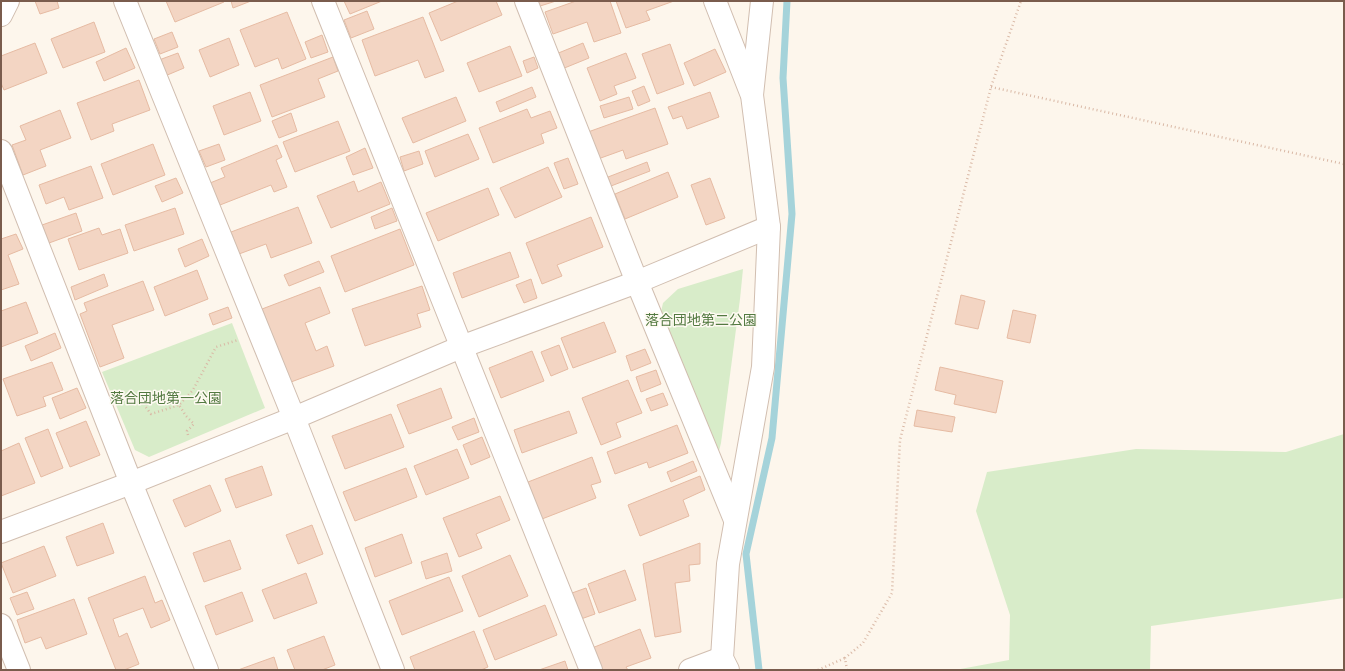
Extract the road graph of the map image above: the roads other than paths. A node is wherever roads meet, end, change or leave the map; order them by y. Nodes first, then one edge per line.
1 (8, 1) edge
2 (125, 1) edge
3 (323, 1) edge
4 (526, 1) edge
5 (714, 1) edge
6 (762, 1) edge
7 (1, 15) edge
8 (752, 95) junction
9 (1, 151) edge
10 (769, 227) junction
11 (637, 282) junction
12 (461, 347) junction
13 (294, 418) junction
14 (131, 483) junction
15 (735, 520) junction
16 (1, 532) edge
17 (1, 625) edge
18 (725, 664) edge
19 (19, 670) edge
20 (207, 670) edge
21 (393, 670) edge
22 (591, 670) edge
23 (690, 670) edge

1 - 7 street
2 - 13 street
3 - 12 street
4 - 11 street
5 - 8 street
6 - 8 street
8 - 10 street
9 - 14 street
10 - 11 street
10 - 15 street
11 - 12 street
11 - 15 street
12 - 13 street
12 - 22 street
13 - 14 street
13 - 21 street
14 - 16 street
14 - 20 street
15 - 18 street
17 - 19 street
18 - 23 street

